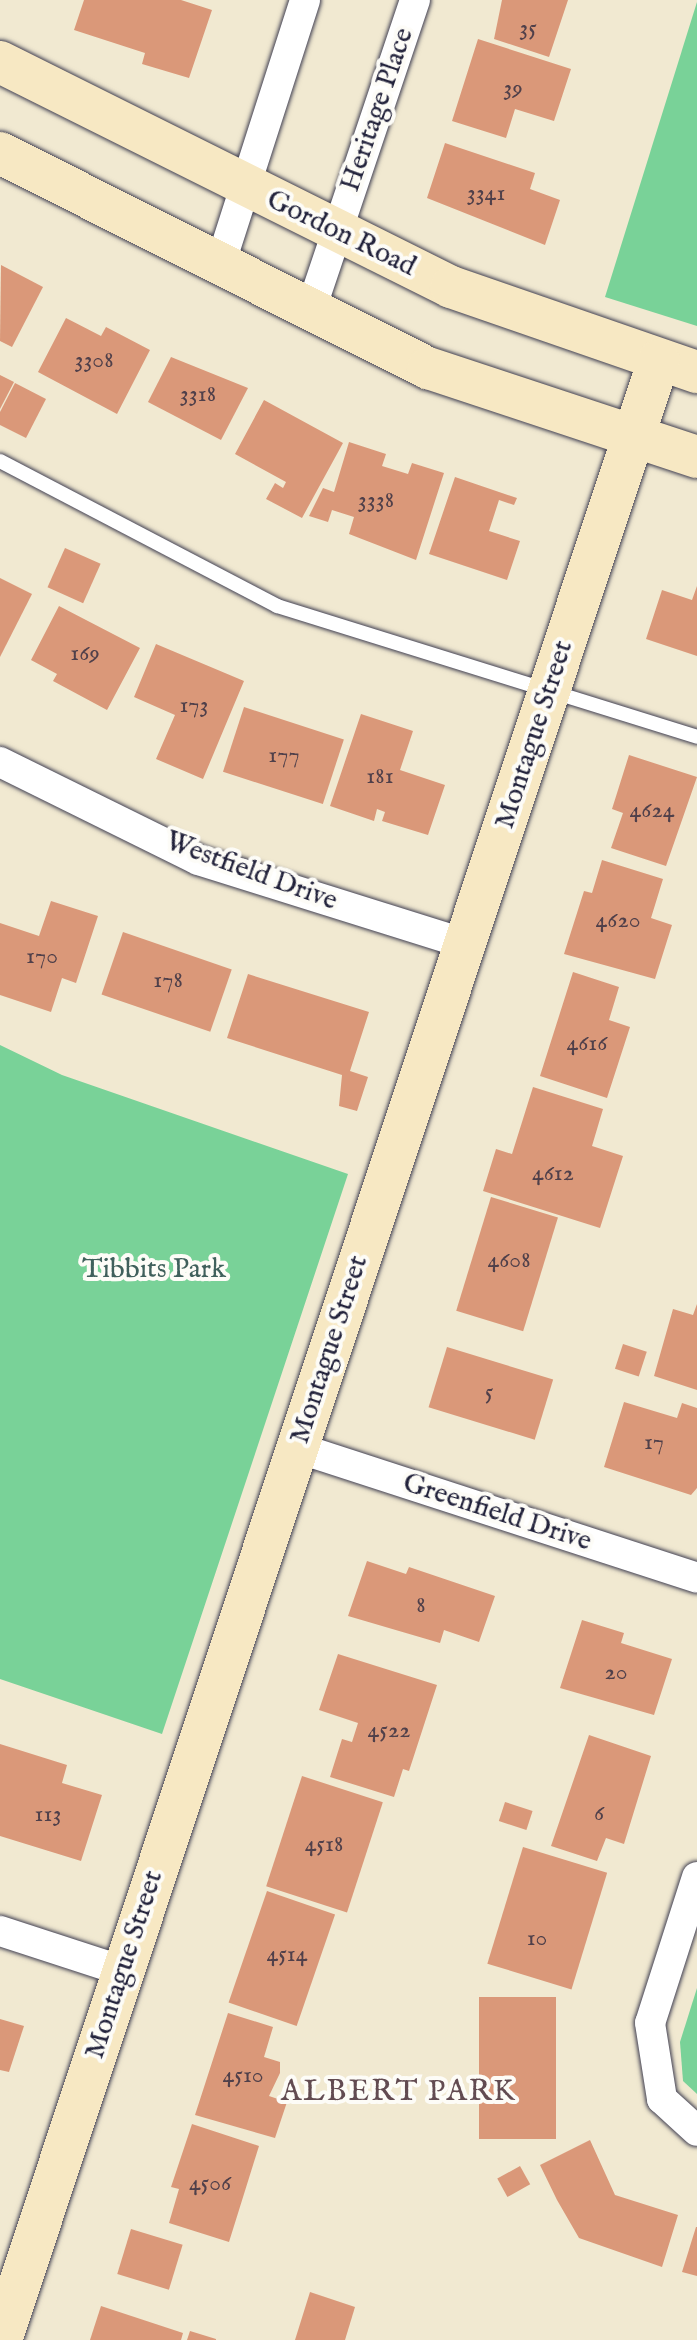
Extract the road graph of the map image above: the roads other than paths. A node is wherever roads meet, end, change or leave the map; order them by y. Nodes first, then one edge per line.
1 (305, 0) edge
2 (415, 0) edge
3 (0, 62) edge
4 (0, 153) edge
5 (245, 187) junction
6 (336, 233) junction
7 (220, 265) junction
8 (310, 312) junction
9 (678, 366) edge
10 (635, 437) junction
11 (697, 457) edge
12 (0, 461) edge
13 (550, 689) junction
14 (697, 737) edge
15 (0, 762) edge
16 (466, 944) junction
17 (298, 1448) junction
18 (697, 1578) edge
19 (697, 1877) edge
20 (0, 1931) edge
21 (123, 1971) junction
22 (697, 2131) edge
23 (1, 2340) edge

1 - 5 street
2 - 6 street, Heritage Place
3 - 5 street, Gordon Road
4 - 7 street
5 - 6 street, Gordon Road
5 - 7 street
6 - 8 street, Heritage Place
6 - 9 street, Gordon Road
7 - 8 street
8 - 10 street
9 - 10 street, Montague Street
10 - 11 street
10 - 13 street, Montague Street
12 - 13 lane
13 - 14 lane
13 - 16 street, Montague Street
15 - 16 street, Westfield Drive
16 - 17 street, Montague Street
17 - 18 street, Greenfield Drive
17 - 21 street, Montague Street
19 - 22 street
20 - 21 street
21 - 23 street, Montague Street

